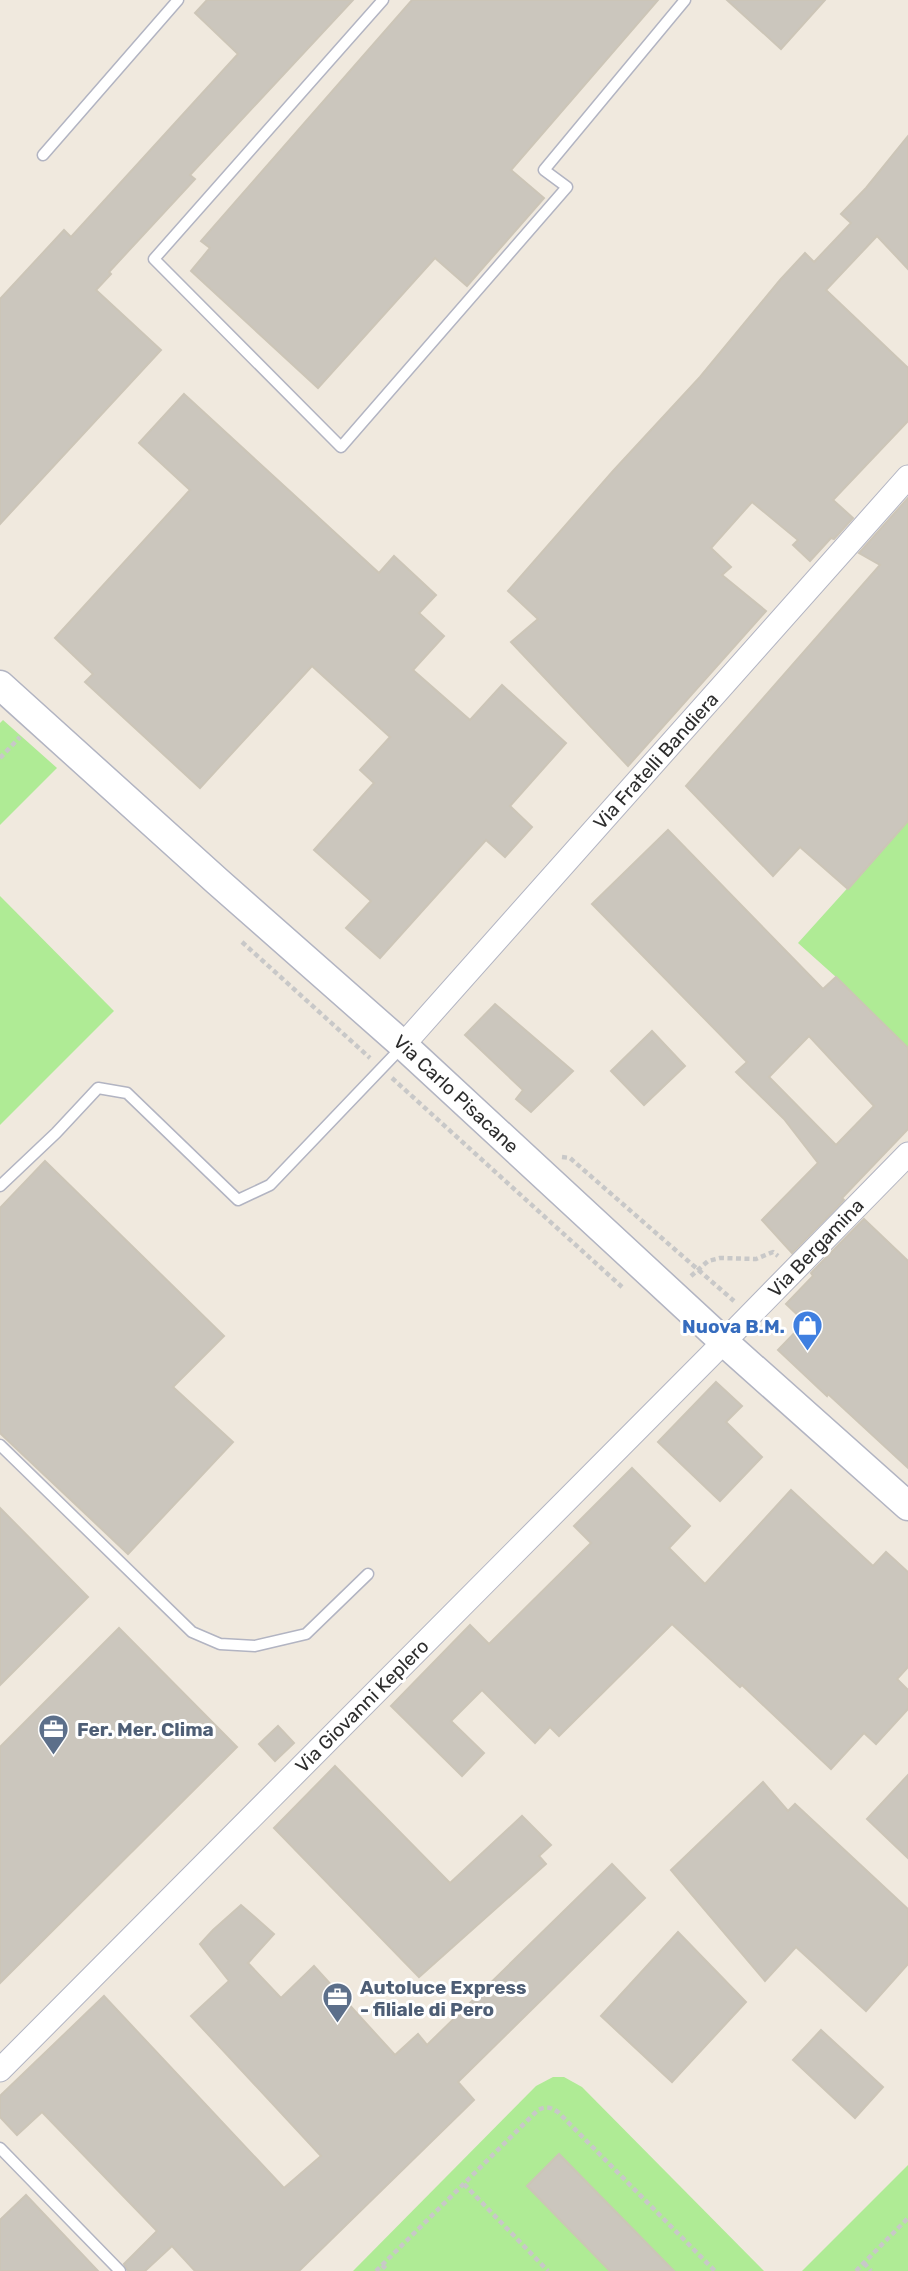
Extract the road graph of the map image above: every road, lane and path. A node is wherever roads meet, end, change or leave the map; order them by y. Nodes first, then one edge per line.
1 (178, 0) edge
2 (383, 0) edge
3 (685, 0) edge
4 (43, 155) dead end
5 (908, 477) edge
6 (0, 685) edge
7 (404, 1045) junction
8 (908, 1154) edge
9 (528, 1160) junction
10 (0, 1186) edge
11 (752, 1313) junction
12 (724, 1342) junction
13 (0, 1445) edge
14 (908, 1506) edge
15 (368, 1574) dead end
16 (0, 2070) edge
17 (0, 2148) edge
18 (464, 2184) junction
19 (908, 2218) edge
20 (864, 2263) junction
21 (382, 2265) junction
22 (120, 2271) edge
23 (376, 2271) edge
24 (388, 2271) edge
25 (548, 2271) edge
26 (715, 2271) edge
27 (856, 2271) edge
28 (871, 2271) edge

1 - 4 lane
2 - 3 lane
5 - 7 street, Via Fratelli Bandiera
6 - 7 street, Via Carlo Pisacane
7 - 9 street, Via Carlo Pisacane
7 - 10 lane
8 - 11 street, Via Bergamina
9 - 11 path
9 - 12 street, Via Carlo Pisacane
11 - 12 street, Via Bergamina
12 - 14 street, Via Carlo Pisacane
12 - 16 street, Via Giovanni Keplero
13 - 15 lane
17 - 22 lane
18 - 21 path
18 - 25 path
18 - 26 path
19 - 20 path
20 - 27 path
20 - 28 path
21 - 23 path
21 - 24 path

